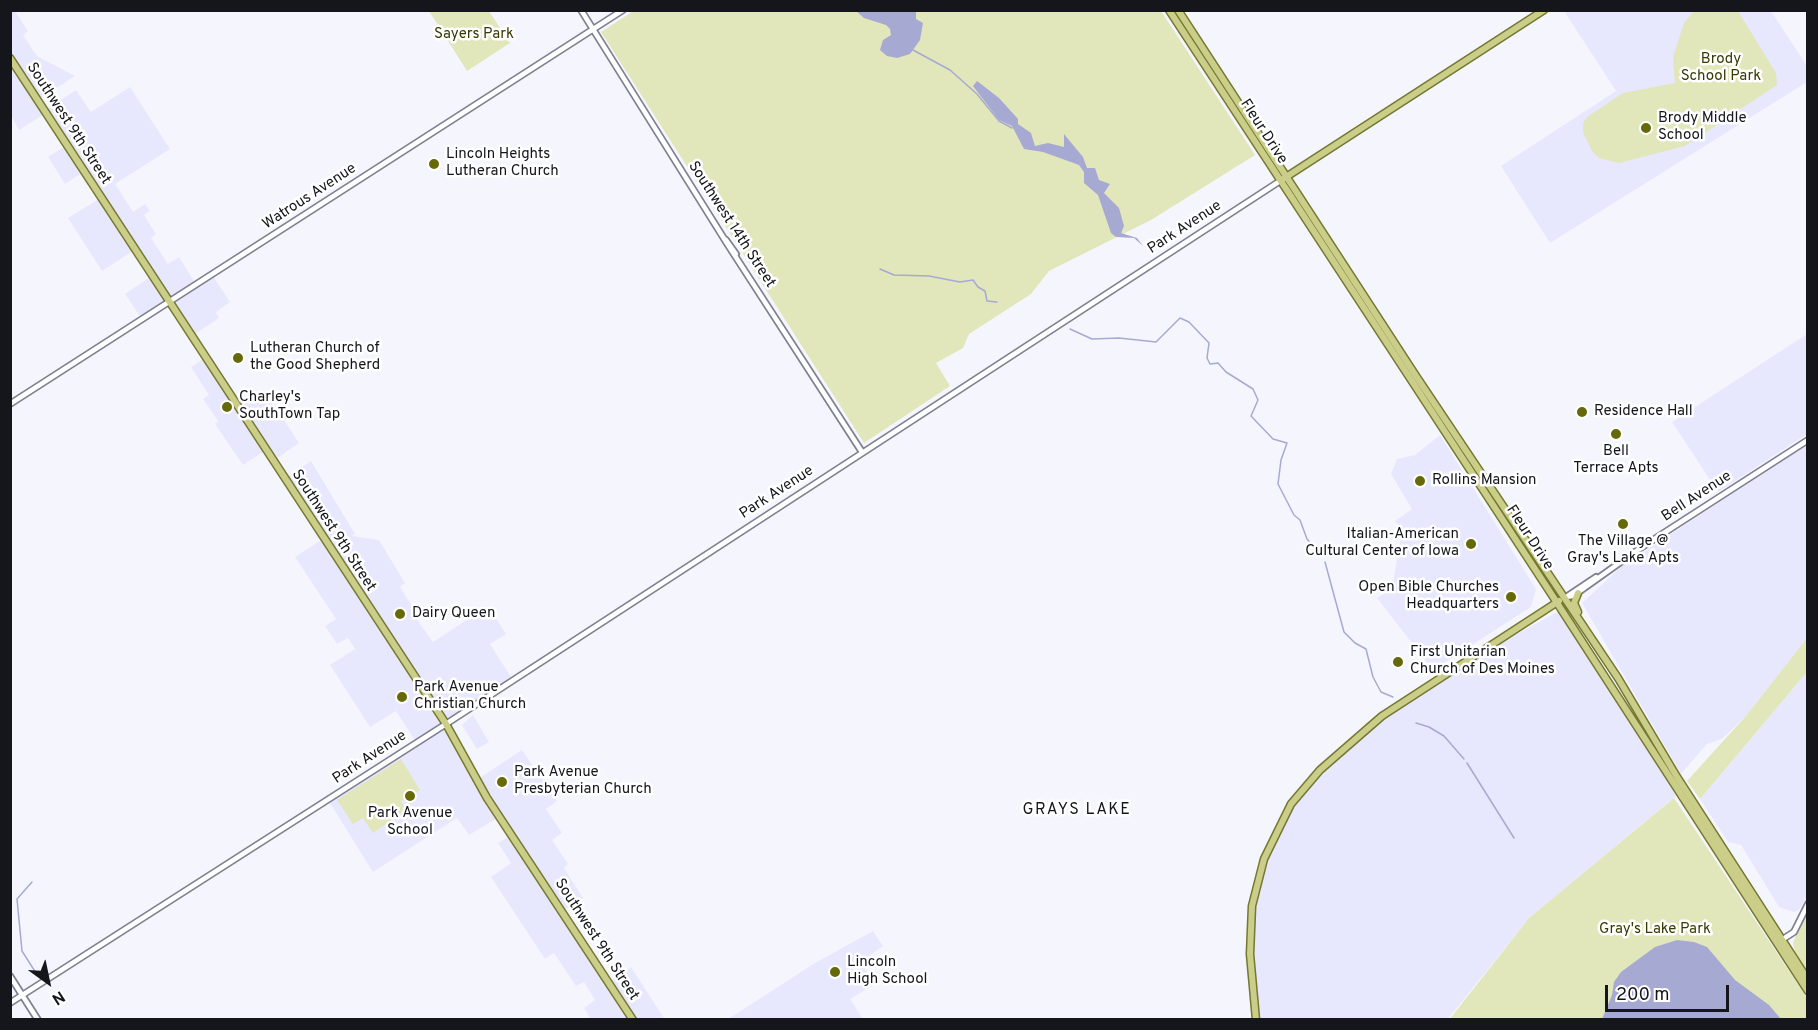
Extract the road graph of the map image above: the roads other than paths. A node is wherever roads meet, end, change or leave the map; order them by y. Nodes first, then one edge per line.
1 (581, 10) edge
2 (623, 10) edge
3 (1168, 10) edge
4 (1178, 10) edge
5 (1544, 10) edge
6 (593, 30) junction
7 (10, 58) edge
8 (1284, 179) junction
9 (171, 303) junction
10 (10, 405) edge
11 (1808, 440) edge
12 (862, 452) junction
13 (1601, 575) junction
14 (1578, 592) junction
15 (1565, 597) junction
16 (1557, 602) junction
17 (1585, 629) junction
18 (446, 724) junction
19 (1675, 780) junction
20 (1699, 818) junction
21 (1808, 904) edge
22 (1782, 940) junction
23 (1776, 945) junction
24 (10, 976) edge
25 (1808, 980) edge
26 (1808, 992) edge
27 (22, 995) junction
28 (10, 1003) edge
29 (38, 1020) edge
30 (633, 1020) edge
31 (1256, 1020) edge

1 - 6 street, Southwest 14th Street
2 - 6 street, Watrous Avenue
3 - 8 main road, Fleur Drive
4 - 8 main road, Fleur Drive
5 - 8 main road, Park Avenue
6 - 9 street, Watrous Avenue
6 - 12 street, Southwest 14th Street
7 - 9 main road, Southwest 9th Street
8 - 12 street, Park Avenue
8 - 15 main road, Fleur Drive
8 - 16 main road, Fleur Drive
9 - 10 street, Watrous Avenue
9 - 18 main road, Southwest 9th Street
11 - 13 street, Bell Avenue
12 - 18 street, Park Avenue
13 - 14 street, Bell Avenue
13 - 15 street, Bell Avenue
14 - 15 street, Bell Avenue
14 - 17 main road
15 - 16 main road, Bell Avenue
15 - 17 main road, Fleur Drive
16 - 19 main road, Fleur Drive
16 - 31 main road, Bell Avenue
17 - 19 main road, Fleur Drive
18 - 27 street, Park Avenue
18 - 30 main road, Southwest 9th Street
19 - 20 main road, Fleur Drive
20 - 22 main road, Fleur Drive
20 - 23 main road, Fleur Drive
21 - 22 street
22 - 23 street
22 - 25 main road, Fleur Drive
23 - 26 main road, Fleur Drive
24 - 27 street
27 - 28 street, Park Avenue
27 - 29 street

